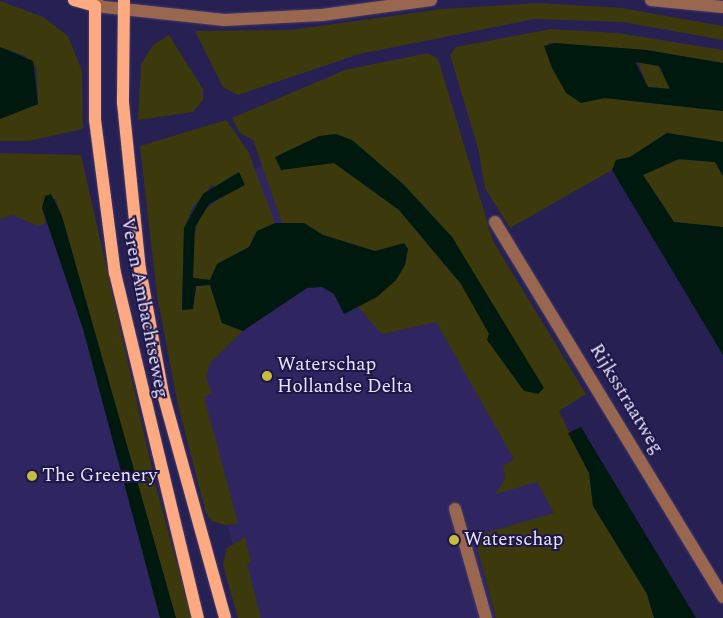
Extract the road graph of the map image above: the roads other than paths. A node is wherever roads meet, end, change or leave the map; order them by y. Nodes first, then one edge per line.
1 (74, 0) edge
2 (431, 0) edge
3 (651, 0) edge
4 (96, 3) edge
5 (124, 5) edge
6 (723, 7) edge
7 (495, 222) dead end
8 (455, 509) dead end
9 (723, 597) edge
10 (198, 618) edge
11 (225, 618) edge
12 (486, 618) edge

1 - 4 main road
2 - 5 street
3 - 6 street
4 - 5 street
4 - 10 main road, Veren Ambachtseweg
5 - 11 main road, Veren Ambachtseweg
7 - 9 street, Rijksstraatweg
8 - 12 street

